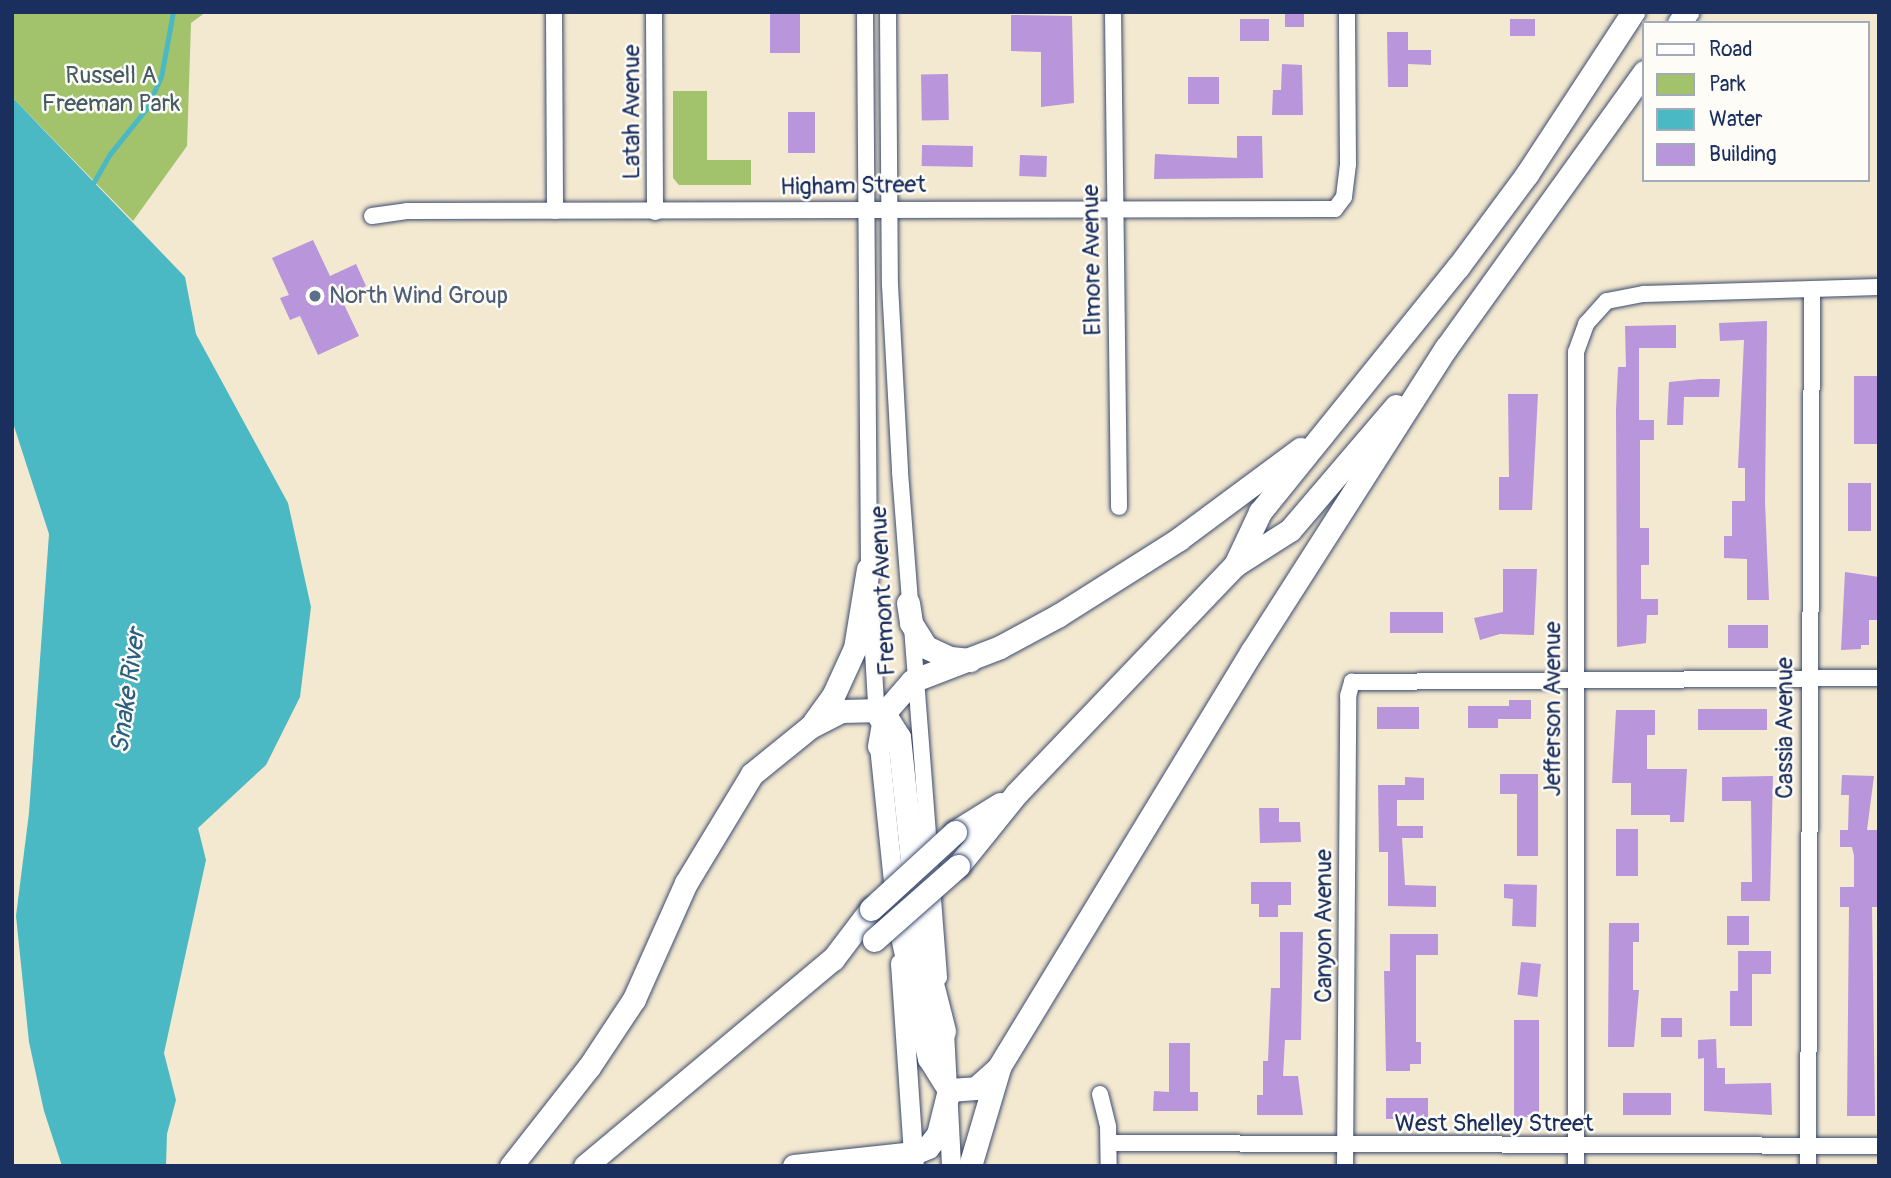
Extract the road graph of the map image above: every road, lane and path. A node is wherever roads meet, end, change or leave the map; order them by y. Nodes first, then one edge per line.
1 (554, 12) edge
2 (654, 12) edge
3 (864, 12) edge
4 (888, 12) edge
5 (1113, 12) edge
6 (1347, 12) edge
7 (1633, 12) edge
8 (1643, 73) edge
9 (889, 207) junction
10 (1113, 207) junction
11 (865, 208) junction
12 (555, 211) junction
13 (655, 212) junction
14 (372, 216) dead end
15 (1879, 287) edge
16 (1812, 290) junction
17 (1446, 348) junction
18 (1331, 427) junction
19 (1119, 507) dead end
20 (1235, 565) junction
21 (868, 569) junction
22 (908, 603) junction
23 (970, 660) junction
24 (1576, 677) junction
25 (1808, 678) junction
26 (1879, 678) edge
27 (912, 681) junction
28 (880, 710) junction
29 (810, 727) junction
30 (879, 746) joint
31 (1017, 793) junction
32 (897, 914) junction
33 (833, 959) junction
34 (944, 1031) junction
35 (999, 1067) junction
36 (949, 1090) junction
37 (1100, 1094) dead end
38 (1109, 1143) junction
39 (1345, 1146) junction
40 (1879, 1146) edge
41 (1576, 1147) junction
42 (1808, 1147) junction
43 (914, 1159) edge
44 (807, 1165) edge
45 (511, 1166) edge
46 (585, 1166) edge
47 (951, 1166) edge
48 (970, 1166) edge
49 (1109, 1166) edge
50 (1345, 1166) edge
51 (1576, 1166) edge
52 (1808, 1166) edge

1 - 12 street
2 - 13 street, Latah Avenue
3 - 11 street, Fremont Avenue
4 - 9 street, Fremont Avenue
5 - 10 street, Elmore Avenue
6 - 10 street, Higham Street
7 - 18 highway
8 - 17 highway
9 - 10 street, Higham Street
9 - 11 street, Higham Street
9 - 22 street, Fremont Avenue
10 - 19 street, Elmore Avenue
11 - 13 street, Higham Street
11 - 21 street, Fremont Avenue
12 - 13 street, Higham Street
12 - 14 street, Higham Street
15 - 16 street, Jefferson Avenue
16 - 24 street, Jefferson Avenue
16 - 25 street, Cassia Avenue
17 - 20 highway
17 - 35 highway
18 - 20 highway
18 - 23 highway
20 - 31 highway
21 - 28 street, Fremont Avenue
21 - 29 highway
22 - 23 highway
22 - 27 street, Fremont Avenue
23 - 27 highway
24 - 25 street
24 - 39 street, Canyon Avenue
24 - 41 street, Jefferson Avenue
25 - 26 street
25 - 42 street, Cassia Avenue
27 - 28 highway
27 - 34 street, Fremont Avenue
28 - 29 highway
28 - 30 highway
28 - 34 highway
29 - 45 highway
30 - 32 main road
31 - 33 highway, bridge
31 - 33 highway, bridge
32 - 36 highway
32 - 43 main road
33 - 46 highway
34 - 36 main road, Fremont Avenue
35 - 36 highway
35 - 48 highway
36 - 43 highway
36 - 47 main road, Fremont Avenue
37 - 38 street
38 - 39 street, West Shelley Street
38 - 49 street
39 - 41 street, West Shelley Street
39 - 50 street, Canyon Avenue
40 - 42 street, West Shelley Street
41 - 42 street, West Shelley Street
41 - 51 street, Jefferson Avenue
42 - 52 street, Cassia Avenue
43 - 44 highway

